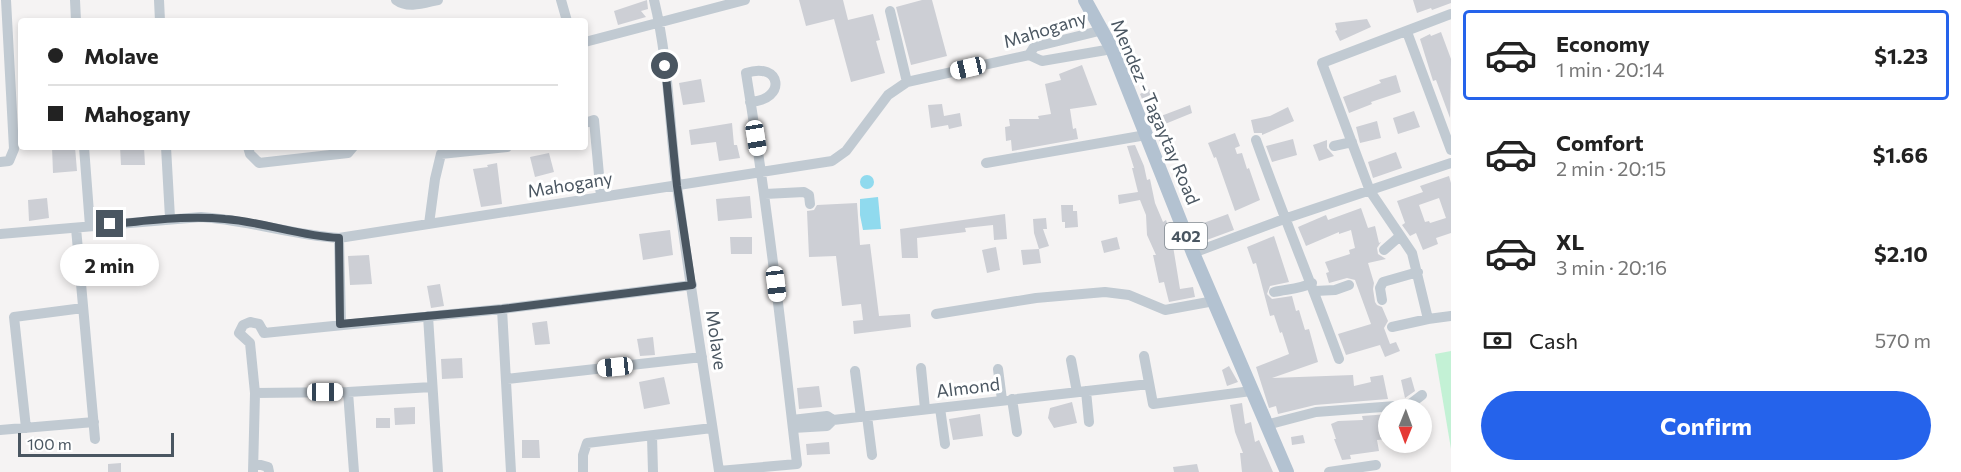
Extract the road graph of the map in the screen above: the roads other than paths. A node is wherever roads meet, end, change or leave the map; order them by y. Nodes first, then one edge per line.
1 (6, 0) edge
2 (75, 0) edge
3 (159, 0) edge
4 (396, 0) edge
5 (438, 0) edge
6 (561, 0) edge
7 (654, 0) edge
8 (744, 0) edge
9 (1085, 0) edge
10 (890, 11) dead end
11 (1451, 14) edge
12 (76, 18) edge
13 (160, 18) edge
14 (566, 18) edge
15 (660, 23) junction
16 (1102, 30) junction
17 (1407, 32) junction
18 (1072, 38) junction
19 (588, 41) edge
20 (1112, 49) junction
21 (1029, 55) junction
22 (1077, 55) junction
23 (16, 76) edge
24 (907, 82) junction
25 (750, 102) dead end
26 (588, 122) edge
27 (1146, 135) junction
28 (1257, 140) dead end
29 (1352, 142) junction
30 (1334, 146) dead end
31 (84, 150) edge
32 (166, 150) edge
33 (249, 150) edge
34 (350, 150) edge
35 (493, 150) edge
36 (1451, 150) edge
37 (0, 162) edge
38 (986, 163) dead end
39 (1451, 163) edge
40 (762, 173) junction
41 (677, 186) junction
42 (1370, 191) junction
43 (765, 194) junction
44 (601, 197) junction
45 (810, 204) dead end
46 (170, 218) junction
47 (1284, 219) junction
48 (429, 224) junction
49 (90, 226) junction
50 (75, 228) junction
51 (0, 234) edge
52 (1400, 236) junction
53 (339, 238) junction
54 (1384, 250) dead end
55 (1193, 253) junction
56 (1418, 272) junction
57 (692, 285) junction
58 (1349, 285) dead end
59 (1313, 287) junction
60 (1274, 292) dead end
61 (1383, 300) dead end
62 (1214, 301) junction
63 (83, 308) junction
64 (502, 309) junction
65 (936, 314) dead end
66 (428, 316) junction
67 (1451, 316) edge
68 (1428, 319) junction
69 (340, 324) junction
70 (1392, 327) dead end
71 (264, 333) junction
72 (250, 343) junction
73 (1144, 356) dead end
74 (702, 357) junction
75 (1339, 358) dead end
76 (1071, 360) dead end
77 (921, 368) dead end
78 (998, 369) dead end
79 (855, 371) dead end
80 (507, 379) junction
81 (1149, 384) junction
82 (432, 387) junction
83 (1251, 391) junction
84 (348, 392) junction
85 (1081, 392) junction
86 (255, 393) junction
87 (1422, 395) dead end
88 (1418, 399) edge
89 (1007, 400) junction
90 (940, 408) junction
91 (925, 409) junction
92 (1378, 409) edge
93 (864, 416) junction
94 (94, 422) junction
95 (1089, 422) dead end
96 (792, 424) junction
97 (1266, 425) junction
98 (26, 428) junction
99 (712, 428) junction
100 (0, 430) edge
101 (1017, 432) dead end
102 (652, 436) junction
103 (95, 439) dead end
104 (945, 444) dead end
105 (872, 455) dead end
106 (1376, 465) dead end
107 (253, 468) edge
108 (719, 471) edge
109 (269, 472) edge
110 (354, 472) edge
111 (438, 472) edge
112 (511, 472) edge
113 (583, 472) edge
114 (653, 472) edge
115 (1287, 472) edge
116 (1329, 472) edge

1 - 23 street
2 - 12 street
3 - 13 street
4 - 5 street
6 - 14 street
7 - 15 street, Molave
8 - 15 street
9 - 16 main road, Mendez - Tagaytay Road / 402
10 - 24 street
11 - 17 street
15 - 19 street
15 - 41 street, Molave
16 - 18 street, Mahogany
16 - 20 main road, Mendez - Tagaytay Road / 402
17 - 29 street
17 - 36 street
18 - 21 street, Mahogany
18 - 22 street
20 - 22 street
20 - 27 main road, Mendez - Tagaytay Road / 402
21 - 22 street
21 - 24 street, Mahogany
23 - 37 street
24 - 40 street, Mahogany
25 - 40 street
26 - 44 street
27 - 38 street
27 - 55 main road, Mendez - Tagaytay Road / 402
28 - 47 street
29 - 30 street
29 - 42 street
31 - 49 street
32 - 46 street
33 - 34 street
35 - 48 street
39 - 42 street
40 - 41 street, Mahogany
40 - 43 street
41 - 44 street, Mahogany
41 - 57 street, Molave
42 - 47 street
42 - 52 street
43 - 45 street
43 - 96 street
44 - 48 street, Mahogany
46 - 49 street, Mahogany
46 - 53 street, Mahogany
47 - 55 street
47 - 59 street
48 - 53 street, Mahogany
49 - 50 street, Mahogany
50 - 51 street, Mahogany
50 - 63 street
52 - 54 street
52 - 56 street
53 - 69 street
55 - 62 main road, Mendez - Tagaytay Road / 402
56 - 61 street
56 - 68 street
57 - 64 street
57 - 74 street, Molave
58 - 59 street
59 - 60 street
59 - 75 street
62 - 65 street
62 - 83 main road, Mendez - Tagaytay Road / 402
63 - 94 street
63 - 98 street
64 - 66 street
64 - 80 street
66 - 69 street
66 - 82 street
67 - 68 street
68 - 70 street
69 - 71 street
71 - 72 street
71 - 72 street
72 - 86 street
73 - 81 street
74 - 80 street
74 - 99 street, Molave
76 - 85 street
77 - 91 street
78 - 89 street
79 - 93 street
80 - 112 street
81 - 83 street
81 - 85 street, Almond
82 - 84 street
82 - 111 street
83 - 97 main road, Mendez - Tagaytay Road / 402
84 - 86 street
84 - 110 street
85 - 89 street, Almond
85 - 95 street
86 - 107 street
87 - 88 street
89 - 90 street, Almond
89 - 101 street
90 - 91 street, Almond
90 - 104 street
91 - 93 street, Almond
92 - 97 street
93 - 96 street, Almond
93 - 105 street
94 - 98 street
94 - 103 street
96 - 108 street
97 - 115 main road, Mendez - Tagaytay Road / 402
98 - 100 street
99 - 102 street
99 - 108 street, Molave
102 - 113 street
102 - 114 street
106 - 116 street
107 - 109 street

